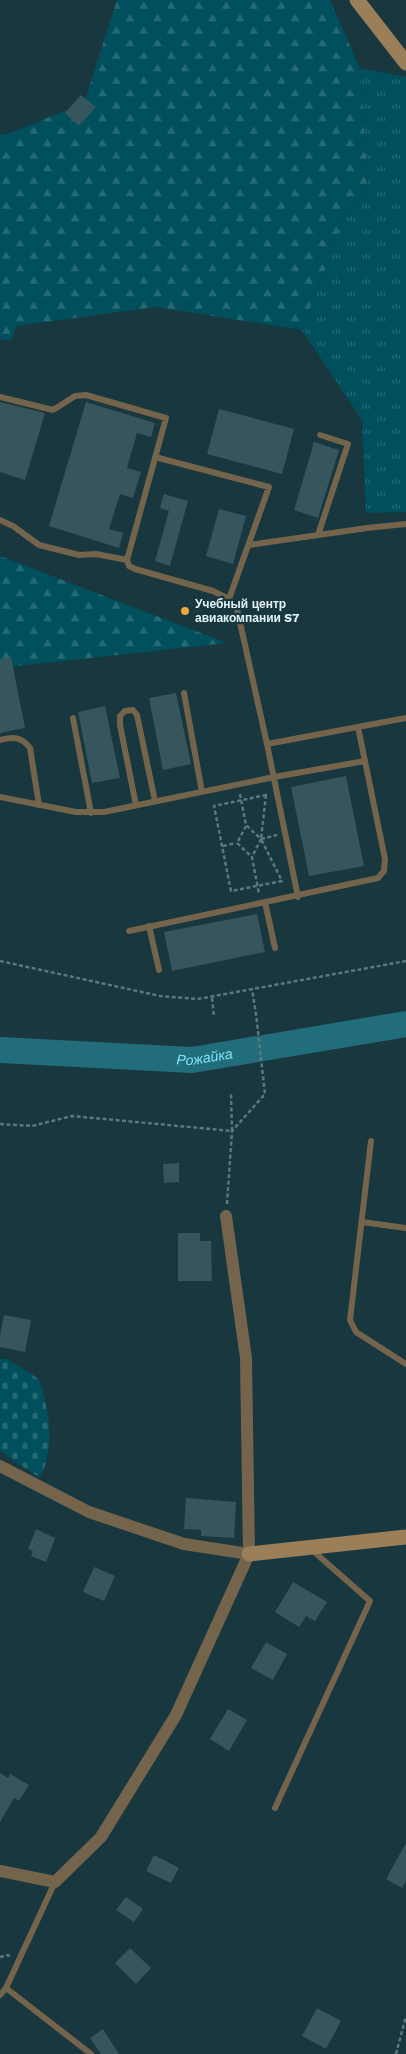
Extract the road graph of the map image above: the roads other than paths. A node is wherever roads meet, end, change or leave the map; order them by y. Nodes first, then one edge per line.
1 (357, 0) edge
2 (406, 63) edge
3 (0, 397) edge
4 (320, 435) dead end
5 (155, 457) junction
6 (0, 520) edge
7 (406, 524) edge
8 (318, 535) junction
9 (248, 545) junction
10 (127, 560) junction
11 (229, 600) junction
12 (184, 693) dead end
13 (73, 718) dead end
14 (406, 718) edge
15 (358, 728) junction
16 (0, 740) edge
17 (267, 744) junction
18 (364, 761) junction
19 (274, 777) junction
20 (202, 792) junction
21 (0, 797) edge
22 (155, 801) junction
23 (39, 805) junction
24 (136, 805) junction
25 (91, 813) junction
26 (298, 896) junction
27 (263, 902) junction
28 (149, 926) junction
29 (129, 931) dead end
30 (276, 948) dead end
31 (159, 970) dead end
32 (371, 1141) dead end
33 (226, 1216) road end
34 (362, 1222) junction
35 (406, 1228) edge
36 (406, 1364) edge
37 (0, 1466) edge
38 (406, 1537) edge
39 (309, 1548) junction
40 (249, 1554) junction
41 (276, 1808) dead end
42 (0, 1872) edge
43 (55, 1882) junction
44 (6, 1988) junction
45 (0, 1995) edge
46 (91, 2054) edge

1 - 2 street
3 - 5 lane
4 - 8 lane
5 - 9 lane
5 - 10 lane
6 - 10 lane
7 - 8 lane
8 - 9 lane
9 - 11 lane
10 - 11 lane
11 - 17 lane
12 - 20 lane
13 - 25 lane
14 - 15 lane
15 - 17 lane
15 - 18 lane
16 - 23 lane
17 - 19 lane
18 - 19 lane
18 - 26 lane
19 - 20 lane
19 - 26 lane
20 - 22 lane
21 - 23 lane
22 - 24 lane
22 - 24 lane
23 - 25 lane
24 - 25 lane
26 - 27 lane
27 - 28 lane
27 - 30 lane
28 - 29 lane
28 - 31 lane
32 - 34 lane
33 - 40 street
34 - 35 lane
34 - 36 lane
37 - 40 street
38 - 39 street
39 - 40 street
39 - 41 lane
40 - 43 street
42 - 43 street
43 - 44 lane
44 - 45 lane
44 - 46 lane

